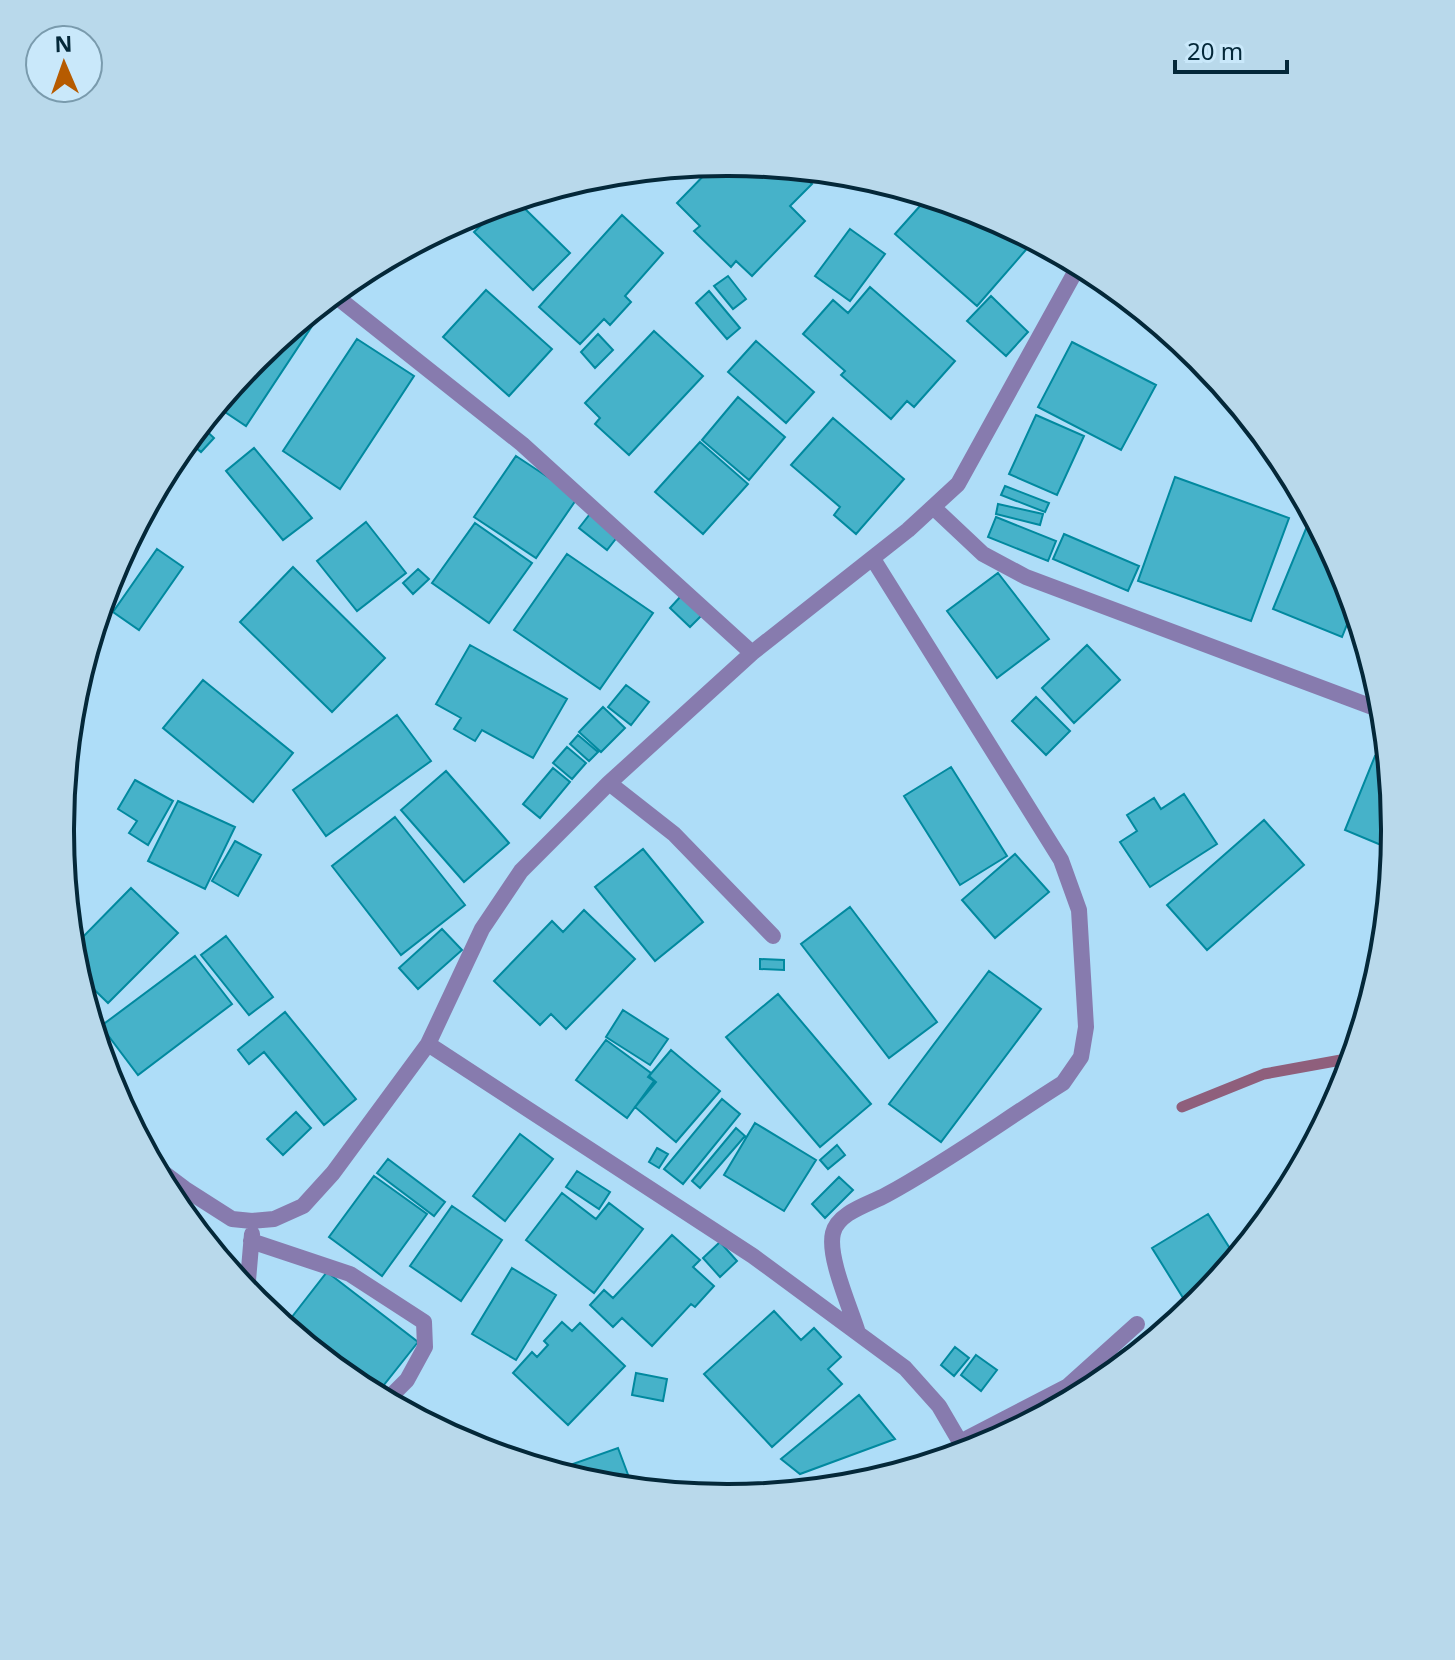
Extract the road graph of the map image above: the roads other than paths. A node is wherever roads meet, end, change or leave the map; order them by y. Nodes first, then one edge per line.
1 (1073, 276) edge
2 (343, 302) edge
3 (933, 507) junction
4 (873, 559) junction
5 (752, 653) junction
6 (1368, 706) edge
7 (609, 783) junction
8 (773, 936) dead end
9 (428, 1044) junction
10 (177, 1181) edge
11 (252, 1221) junction
12 (251, 1241) junction
13 (248, 1274) edge
14 (1137, 1324) dead end
15 (858, 1333) junction
16 (395, 1392) edge
17 (1016, 1417) edge
18 (958, 1441) edge

1 - 3 street
2 - 5 street
3 - 4 street
3 - 6 street
4 - 5 street
4 - 15 street
5 - 7 street
7 - 8 street
7 - 9 street
9 - 11 street
9 - 15 street
10 - 11 street
11 - 12 street
12 - 13 street
12 - 16 street
14 - 17 street
15 - 18 street

